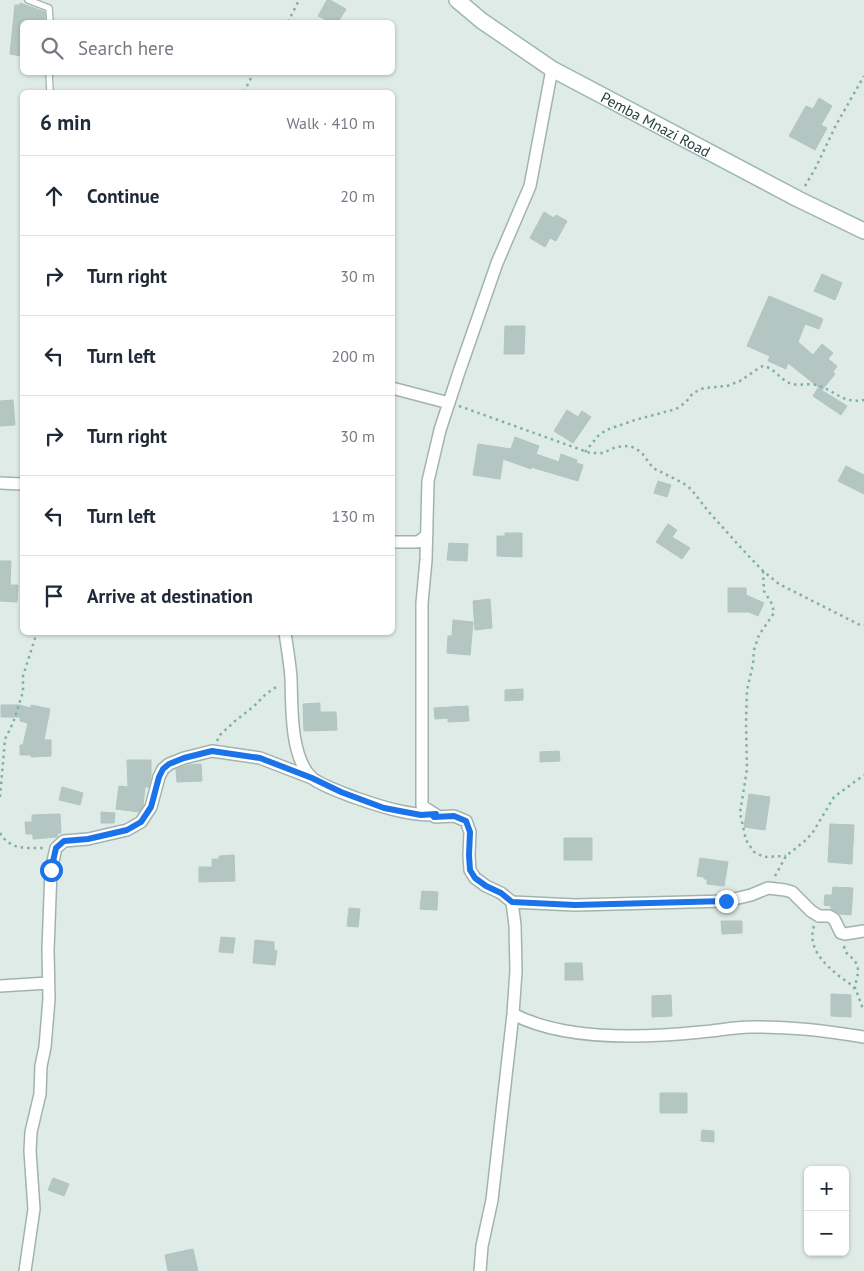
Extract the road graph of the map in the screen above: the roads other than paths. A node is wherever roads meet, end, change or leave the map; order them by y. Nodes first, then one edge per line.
1 (28, 0) edge
2 (457, 0) edge
3 (50, 20) edge
4 (552, 69) junction
5 (49, 75) edge
6 (50, 90) edge
7 (864, 232) edge
8 (395, 389) edge
9 (449, 403) junction
10 (0, 483) edge
11 (20, 484) edge
12 (426, 535) junction
13 (395, 542) edge
14 (285, 635) edge
15 (312, 778) junction
16 (436, 814) junction
17 (512, 902) junction
18 (864, 931) edge
19 (48, 983) junction
20 (0, 986) edge
21 (513, 1014) junction
22 (864, 1037) edge
23 (25, 1271) edge
24 (480, 1271) edge

1 - 3 lane
2 - 4 main road, Pemba Mnazi Road
4 - 7 main road, Pemba Mnazi Road
4 - 9 street
5 - 6 lane
8 - 9 street
9 - 12 street
10 - 11 street
12 - 13 street
12 - 16 street
14 - 15 street
15 - 16 street
15 - 19 street
16 - 17 street
17 - 18 street
17 - 21 street
19 - 20 street
19 - 23 street
21 - 22 street
21 - 24 street

